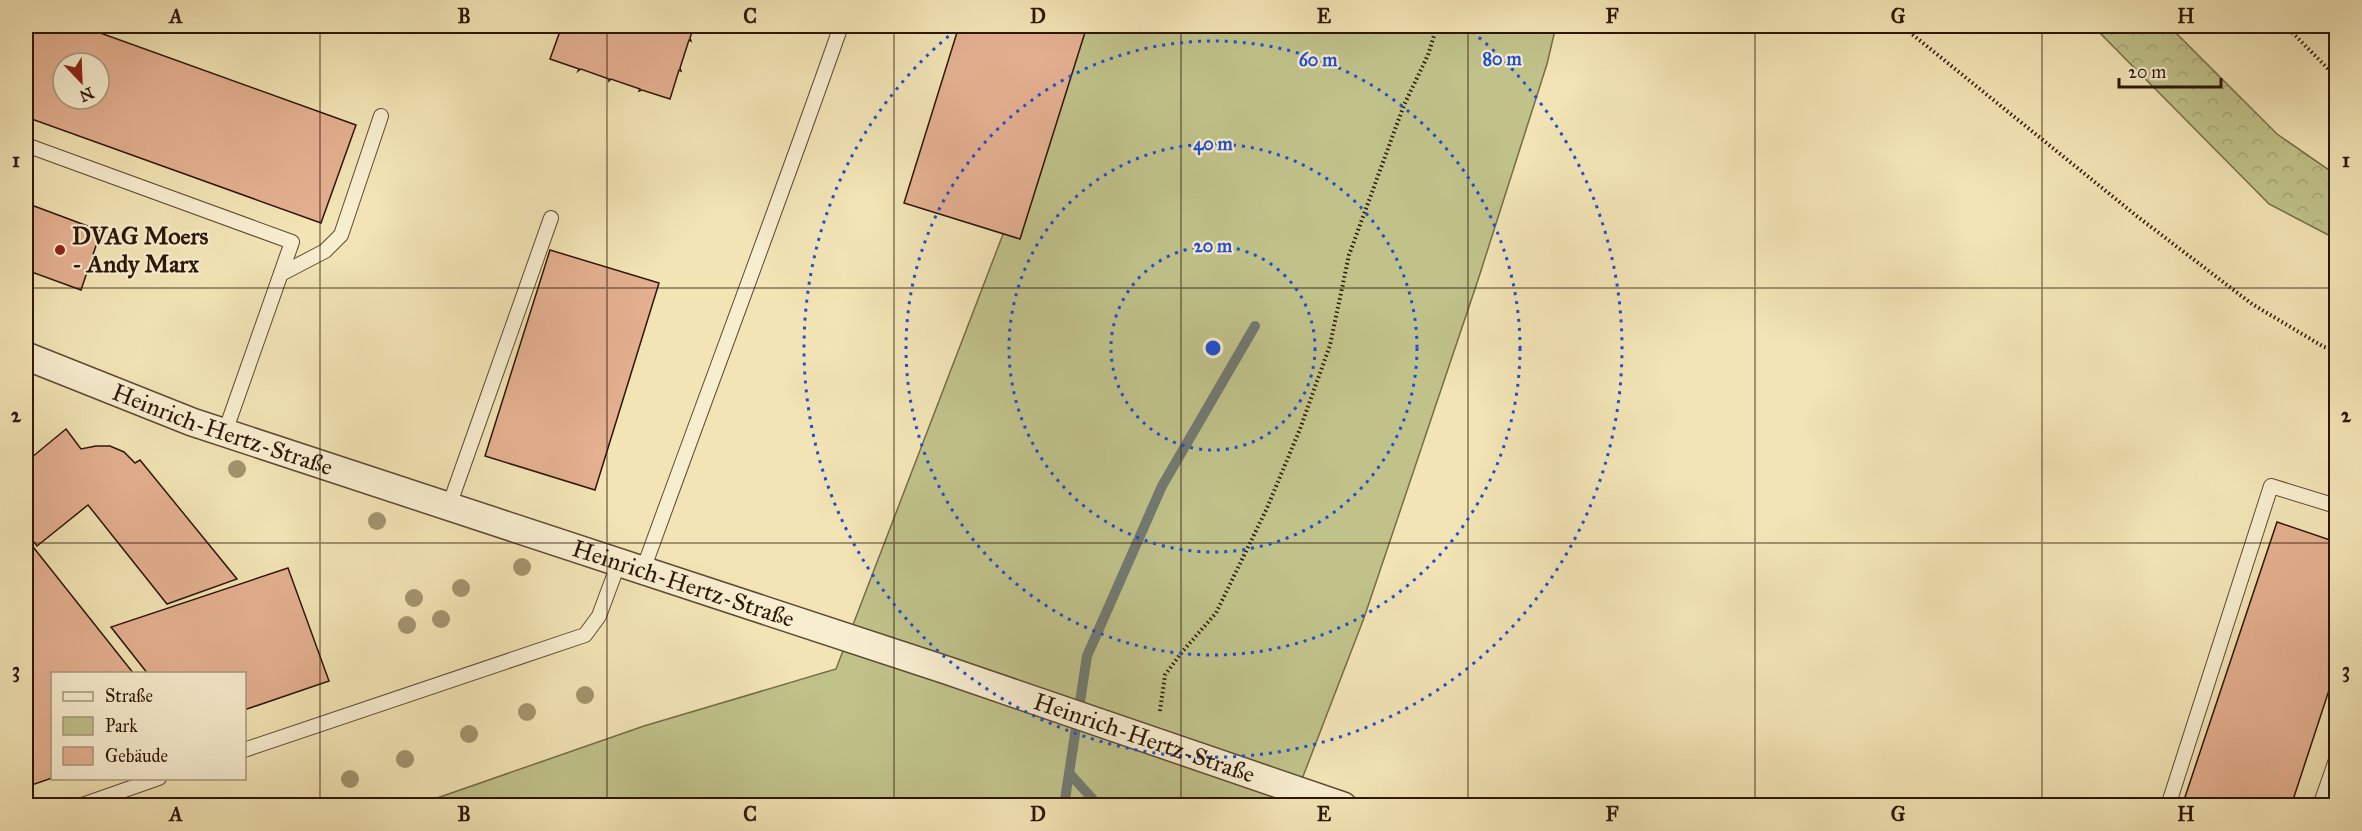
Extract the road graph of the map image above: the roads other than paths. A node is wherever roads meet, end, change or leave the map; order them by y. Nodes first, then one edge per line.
1 (841, 26) edge
2 (381, 116) dead end
3 (26, 145) edge
4 (551, 218) dead end
5 (281, 274) junction
6 (26, 356) edge
7 (225, 432) junction
8 (449, 506) junction
9 (2337, 506) edge
10 (631, 566) junction
11 (246, 749) edge
12 (2337, 760) edge
13 (153, 780) edge
14 (79, 806) edge
15 (1343, 806) edge
16 (2168, 806) edge
17 (2320, 806) edge

1 - 10 lane
2 - 5 lane
3 - 5 lane
4 - 8 lane
5 - 7 lane
6 - 7 street, Heinrich-Hertz-Straße
7 - 8 street, Heinrich-Hertz-Straße
8 - 10 street, Heinrich-Hertz-Straße
9 - 16 lane
10 - 11 lane
10 - 15 street, Heinrich-Hertz-Straße
12 - 17 lane
13 - 14 lane

